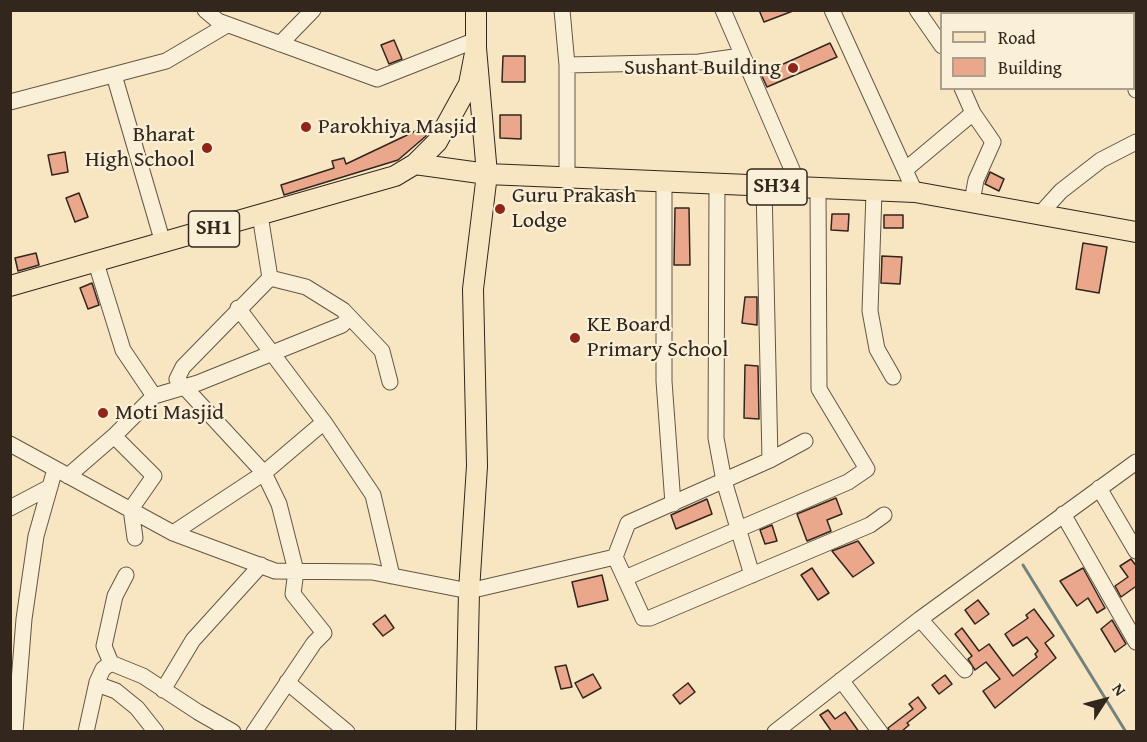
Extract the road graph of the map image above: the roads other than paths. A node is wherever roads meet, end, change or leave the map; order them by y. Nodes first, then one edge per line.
1 (205, 10) edge
2 (314, 10) edge
3 (476, 10) edge
4 (562, 10) edge
5 (723, 10) edge
6 (917, 10) edge
7 (834, 11) edge
8 (228, 25) junction
9 (940, 43) edge
10 (280, 44) junction
11 (476, 44) junction
12 (741, 56) junction
13 (567, 65) junction
14 (114, 75) junction
15 (963, 90) edge
16 (10, 102) edge
17 (973, 113) junction
18 (1137, 142) edge
19 (415, 164) junction
20 (905, 170) junction
21 (487, 174) junction
22 (567, 177) junction
23 (664, 182) junction
24 (717, 184) junction
25 (764, 186) junction
26 (809, 189) junction
27 (874, 192) junction
28 (915, 192) junction
29 (972, 201) junction
30 (1041, 213) junction
31 (260, 215) junction
32 (1137, 232) edge
33 (163, 243) junction
34 (96, 263) junction
35 (270, 278) junction
36 (10, 286) edge
37 (238, 308) junction
38 (350, 318) junction
39 (272, 352) junction
40 (892, 376) dead end
41 (390, 382) dead end
42 (184, 386) junction
43 (154, 396) junction
44 (324, 422) junction
45 (114, 436) junction
46 (806, 441) dead end
47 (10, 444) edge
48 (770, 460) junction
49 (1137, 462) edge
50 (62, 472) junction
51 (264, 473) junction
52 (724, 481) junction
53 (50, 487) junction
54 (1099, 488) junction
55 (673, 504) junction
56 (10, 508) edge
57 (131, 510) junction
58 (1064, 514) junction
59 (884, 515) dead end
60 (738, 529) junction
61 (173, 533) junction
62 (135, 538) dead end
63 (1137, 551) edge
64 (615, 558) junction
65 (261, 565) junction
66 (296, 571) junction
67 (126, 575) dead end
68 (752, 575) junction
69 (392, 576) junction
70 (625, 578) junction
71 (469, 591) junction
72 (920, 619) junction
73 (1137, 642) edge
74 (111, 663) junction
75 (965, 670) dead end
76 (841, 680) junction
77 (287, 682) junction
78 (97, 684) junction
79 (163, 690) junction
80 (15, 732) edge
81 (86, 732) edge
82 (156, 732) edge
83 (233, 732) edge
84 (254, 732) edge
85 (347, 732) edge
86 (466, 732) edge
87 (775, 732) edge
88 (880, 732) edge

1 - 8 street
2 - 10 street
3 - 11 main road, SH1
4 - 13 street
5 - 12 street
6 - 9 street
7 - 20 street
8 - 10 street
8 - 14 street
10 - 11 street
11 - 19 main road, SH1
11 - 21 main road
12 - 13 street
12 - 26 street
13 - 22 street
14 - 16 street
14 - 33 street
15 - 17 street
17 - 20 street
17 - 29 street
18 - 30 street
19 - 21 main road, SH34
19 - 31 main road, SH1
20 - 28 street
21 - 22 main road, SH34
21 - 71 main road
22 - 23 main road, SH34
23 - 24 main road, SH34
23 - 55 street
24 - 25 main road, SH34
24 - 52 street
25 - 26 main road, SH34
25 - 48 street
26 - 27 main road, SH34
26 - 60 street
27 - 28 main road, SH34
27 - 40 street
28 - 29 main road, SH34
29 - 30 main road, SH34
30 - 32 main road, SH34
31 - 33 main road, SH1
31 - 35 street
33 - 34 main road, SH1
34 - 36 main road, SH1
34 - 43 street
35 - 37 street
35 - 38 street
37 - 39 street
37 - 42 street
38 - 39 street
38 - 41 street
39 - 42 street
39 - 44 street
42 - 43 street
42 - 51 street
43 - 45 street
44 - 51 street
44 - 69 street
45 - 50 street
45 - 57 street
46 - 48 street
47 - 50 street
48 - 52 street
49 - 54 street
50 - 53 street
50 - 57 street
51 - 61 street
51 - 66 street
52 - 55 street
52 - 60 street
53 - 56 street
53 - 80 street
54 - 58 street
54 - 63 street
55 - 64 street
57 - 61 street
57 - 62 street
58 - 72 street
58 - 73 street
59 - 68 street
60 - 68 street
60 - 70 street
61 - 65 street
64 - 70 street
64 - 71 street
65 - 66 street
65 - 79 street
66 - 69 street
66 - 77 street
67 - 74 street
68 - 70 street
69 - 71 street
71 - 86 main road
72 - 75 street
72 - 76 street
74 - 78 street
74 - 79 street
76 - 87 street
76 - 88 street
77 - 84 street
77 - 85 street
78 - 81 street
78 - 82 street
79 - 83 street

